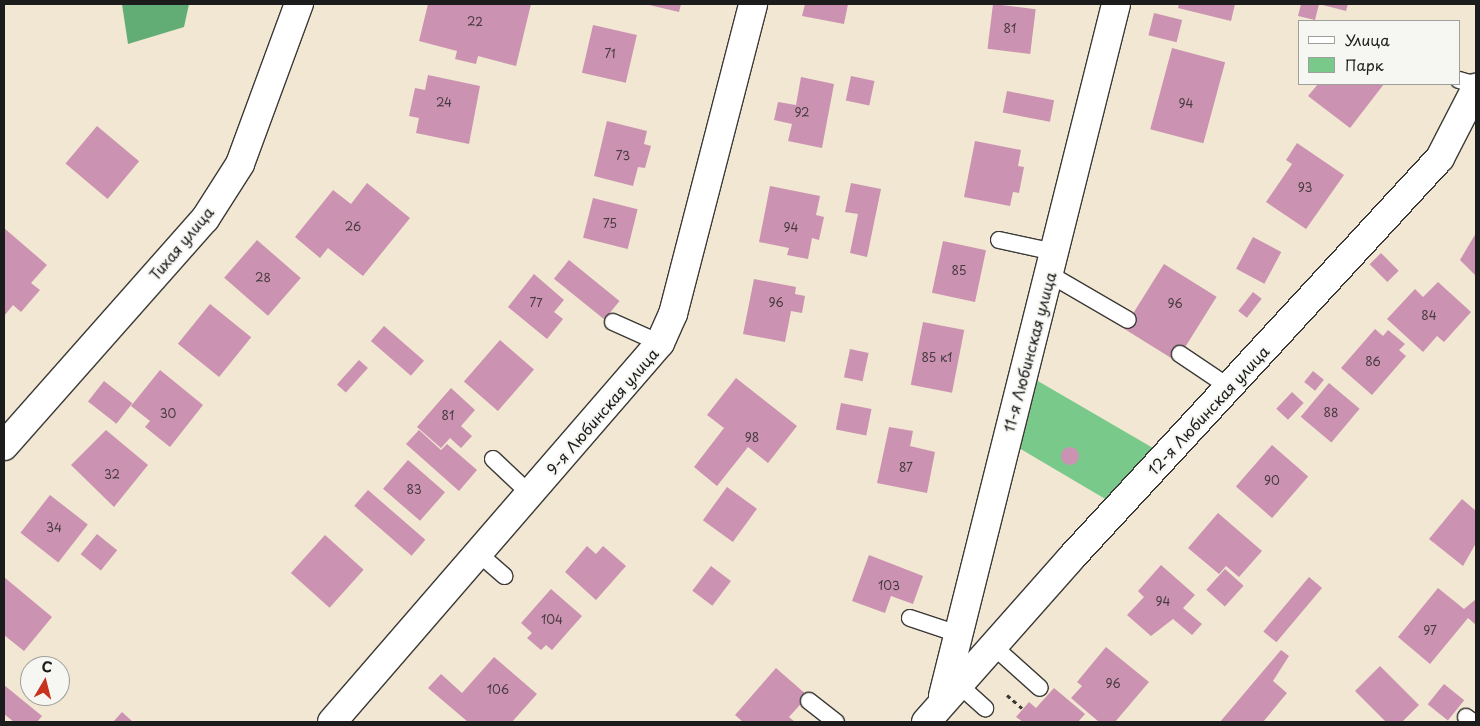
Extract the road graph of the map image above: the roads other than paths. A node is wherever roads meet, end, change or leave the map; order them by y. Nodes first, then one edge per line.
1 (299, 4) edge
2 (753, 4) edge
3 (1116, 4) edge
4 (1460, 80) edge
5 (1476, 86) edge
6 (999, 240) dead end
7 (1052, 263) junction
8 (1128, 320) dead end
9 (613, 322) dead end
10 (660, 344) junction
11 (1180, 354) dead end
12 (1229, 387) junction
13 (4, 446) edge
14 (493, 459) dead end
15 (530, 494) junction
16 (478, 553) junction
17 (504, 576) dead end
18 (910, 618) dead end
19 (958, 634) junction
20 (992, 645) junction
21 (1040, 688) dead end
22 (950, 692) junction
23 (809, 701) dead end
24 (985, 708) dead end
25 (332, 722) edge
26 (836, 722) edge
27 (926, 722) edge

1 - 13 street, Тихая улица
2 - 10 street, 9-я Любинская улица
3 - 7 street, 11-я Любинская улица
4 - 5 lane
5 - 12 street, 12-я Любинская улица
6 - 7 lane
7 - 8 lane
7 - 19 street, 11-я Любинская улица
9 - 10 lane
10 - 15 street, 9-я Любинская улица
11 - 12 lane
12 - 20 street, 12-я Любинская улица
14 - 15 lane
15 - 16 street, 9-я Любинская улица
16 - 17 lane
16 - 25 street, 9-я Любинская улица
18 - 19 lane
19 - 22 street, 11-я Любинская улица
20 - 21 lane
20 - 22 street, 12-я Любинская улица
22 - 24 lane
22 - 27 street, 12-я Любинская улица
23 - 26 lane

